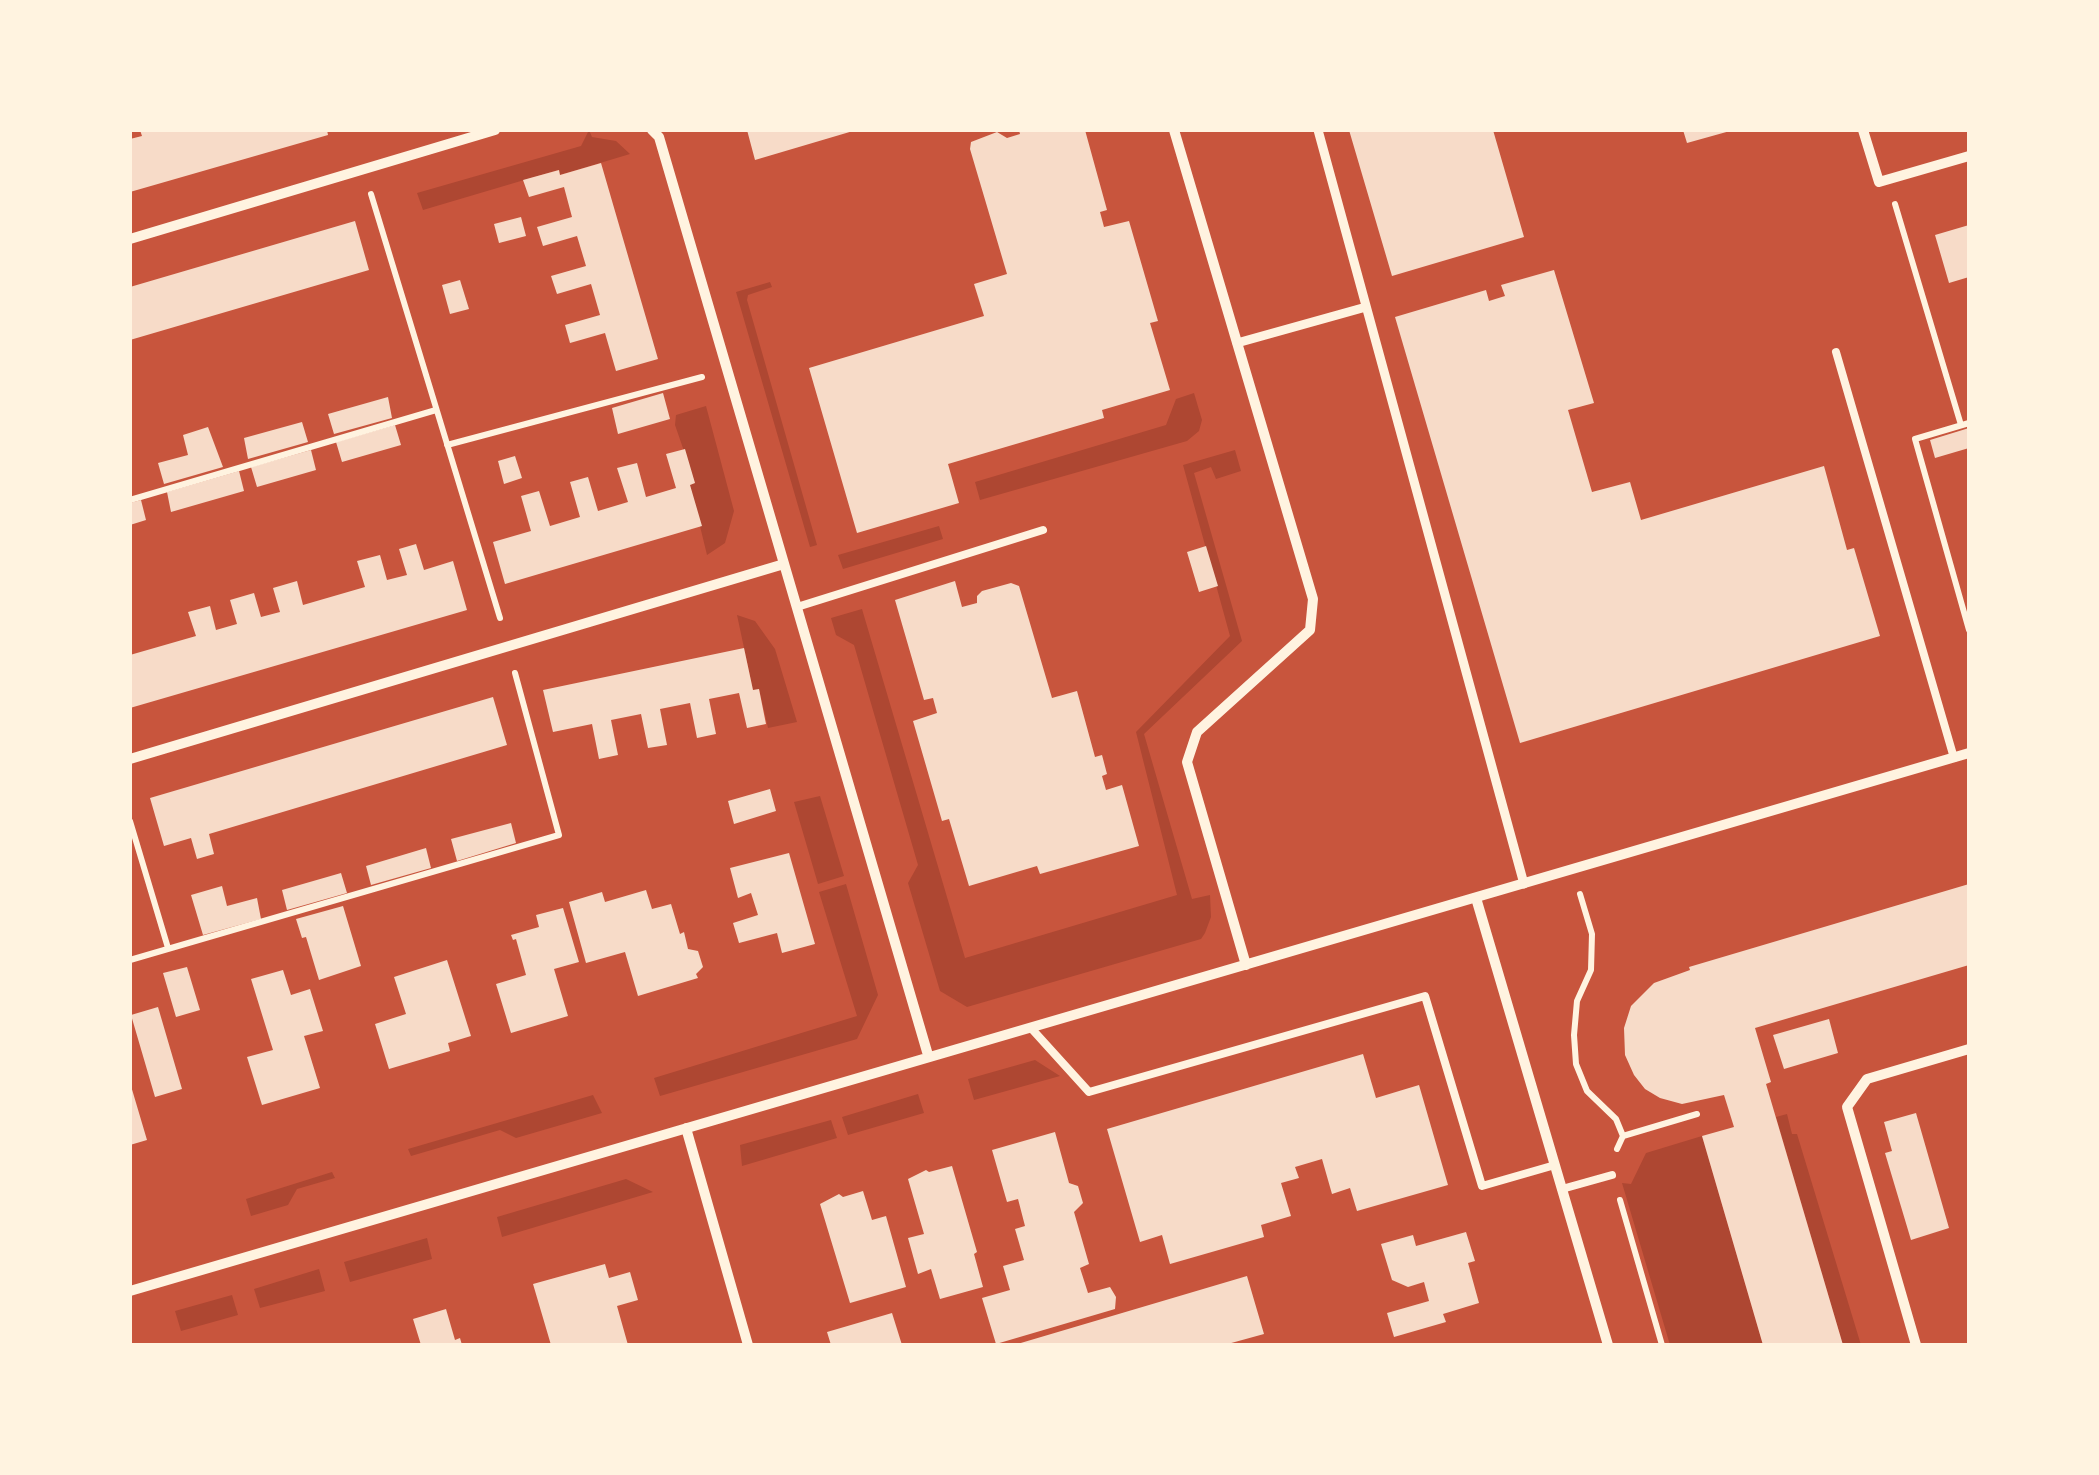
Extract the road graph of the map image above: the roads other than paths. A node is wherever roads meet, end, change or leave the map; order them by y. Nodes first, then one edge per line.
1 (496, 130) edge
2 (1174, 130) edge
3 (1318, 130) edge
4 (1863, 130) edge
5 (655, 134) edge
6 (1969, 156) edge
7 (130, 239) edge
8 (1366, 306) junction
9 (1238, 343) junction
10 (1836, 352) dead end
11 (1043, 530) dead end
12 (784, 564) junction
13 (797, 606) junction
14 (1969, 753) edge
15 (1954, 758) junction
16 (130, 759) edge
17 (1524, 884) junction
18 (1476, 898) junction
19 (1246, 965) junction
20 (1031, 1028) junction
21 (1969, 1049) edge
22 (928, 1055) junction
23 (686, 1128) junction
24 (1555, 1165) junction
25 (1612, 1174) road end
26 (1562, 1189) junction
27 (130, 1291) edge
28 (748, 1345) edge
29 (1608, 1345) edge
30 (1916, 1345) edge

1 - 7 street
2 - 9 street
3 - 8 street
4 - 6 street
5 - 12 street
8 - 9 street
8 - 17 street
9 - 19 street
10 - 15 lane
11 - 13 lane
12 - 13 street
12 - 16 street
13 - 22 street
14 - 15 street
15 - 17 street
17 - 18 street
18 - 19 street
18 - 24 street
19 - 20 street
20 - 22 street
20 - 24 lane
21 - 30 street
22 - 23 street
23 - 27 street
23 - 28 street
24 - 26 street
25 - 26 lane
26 - 29 street

